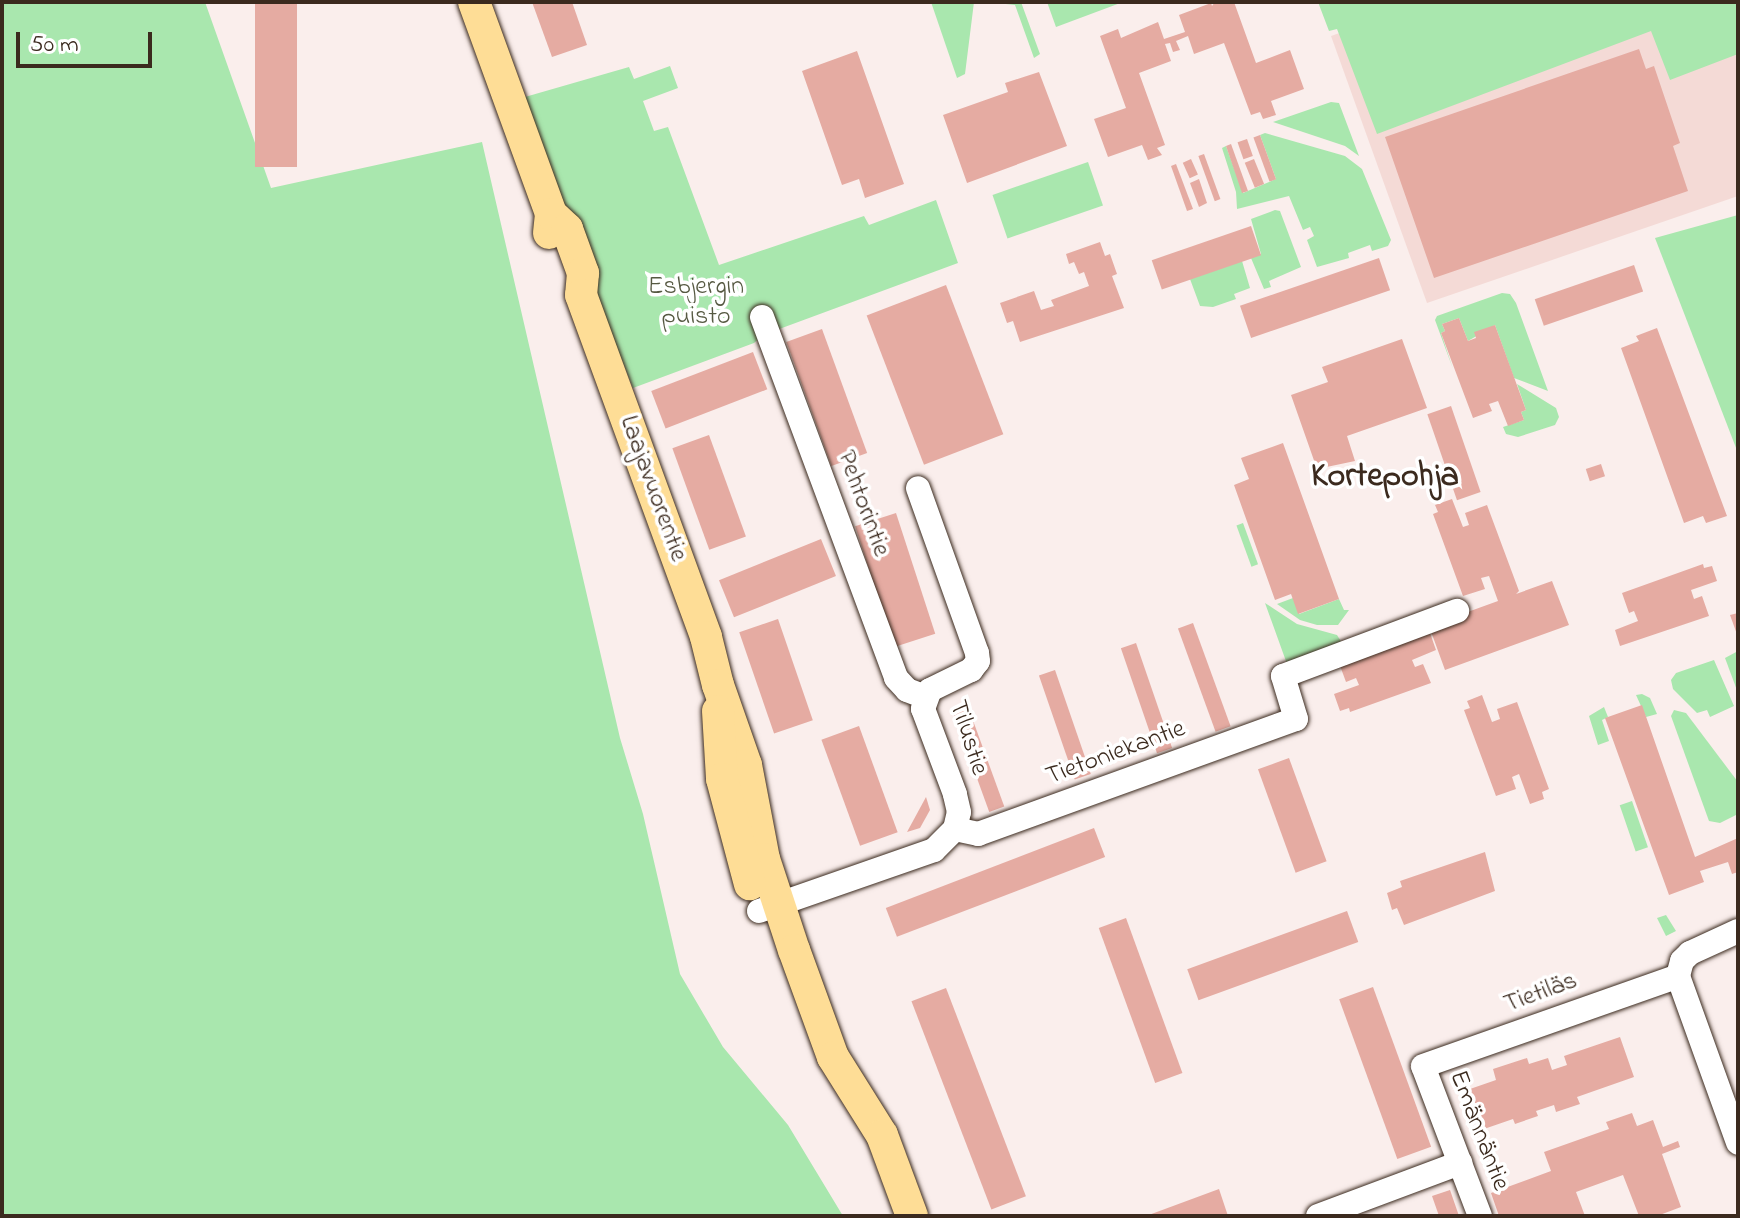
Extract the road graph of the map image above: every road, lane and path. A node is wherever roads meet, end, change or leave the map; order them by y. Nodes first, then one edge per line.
1 (474, 2) edge
2 (762, 317) dead end
3 (918, 488) dead end
4 (1457, 611) dead end
5 (925, 697) junction
6 (955, 829) junction
7 (768, 908) junction
8 (1738, 931) edge
9 (1678, 976) junction
10 (1423, 1066) joint
11 (1738, 1143) edge
12 (1460, 1163) junction
13 (912, 1216) edge
14 (1318, 1216) edge
15 (1480, 1216) edge

1 - 7 main road, Laajavuorentie
2 - 5 street, Pehtorintie
3 - 5 street, Tilustie
4 - 6 street, Tietoniekantie
5 - 6 street, Tilustie
6 - 7 street
7 - 13 main road, Laajavuorentie
8 - 9 street
9 - 10 street, Tietiläs
9 - 11 street
10 - 12 street, Emännäntie
12 - 14 street
12 - 15 street, Emännäntie

